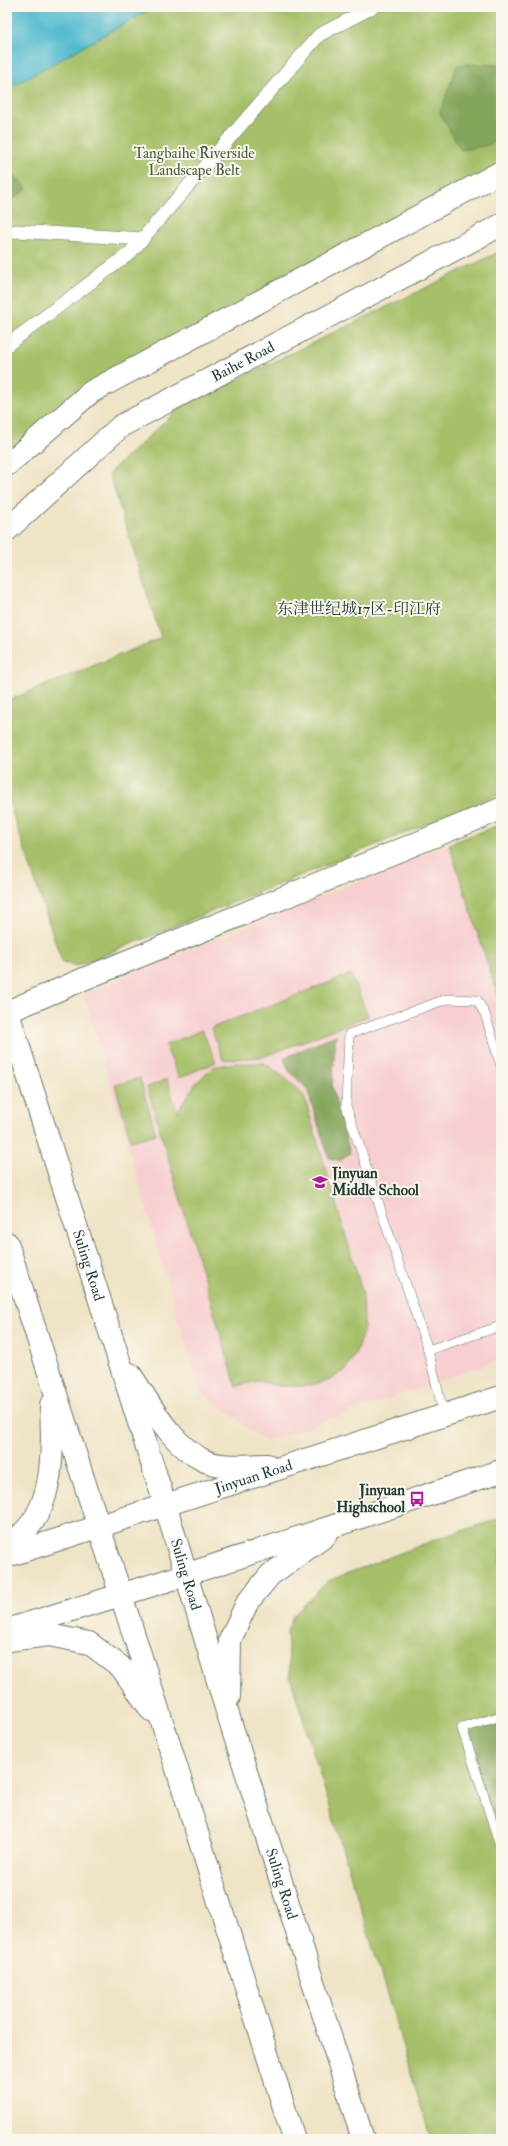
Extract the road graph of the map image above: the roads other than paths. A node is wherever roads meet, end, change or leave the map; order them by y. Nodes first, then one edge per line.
1 (373, 7) edge
2 (501, 172) edge
3 (501, 225) edge
4 (7, 233) edge
5 (143, 239) junction
6 (7, 345) edge
7 (7, 465) edge
8 (7, 530) edge
9 (501, 809) edge
10 (7, 1011) edge
11 (501, 1066) edge
12 (7, 1243) edge
13 (501, 1326) edge
14 (428, 1350) junction
15 (117, 1354) junction
16 (50, 1376) junction
17 (501, 1397) edge
18 (444, 1415) junction
19 (306, 1460) junction
20 (501, 1472) edge
21 (165, 1504) junction
22 (343, 1523) junction
23 (98, 1527) junction
24 (7, 1544) edge
25 (7, 1556) edge
26 (185, 1575) junction
27 (121, 1594) junction
28 (7, 1630) edge
29 (7, 1640) edge
30 (501, 1716) edge
31 (229, 1718) junction
32 (164, 1728) junction
33 (501, 1848) edge
34 (294, 2139) edge
35 (363, 2139) edge

1 - 5 street
2 - 7 main road
3 - 8 main road, Baihe Road
4 - 5 street
5 - 6 street
9 - 10 main road
10 - 15 main road, Suling Road
11 - 14 lane
12 - 16 main road
13 - 14 lane
14 - 18 lane
15 - 19 main road
15 - 21 main road, Suling Road
16 - 23 main road
16 - 24 main road
17 - 18 main road, Jinyuan Road
18 - 19 main road, Jinyuan Road
19 - 21 main road, Jinyuan Road
20 - 22 main road
21 - 23 main road, Jinyuan Road
21 - 26 main road, Suling Road
22 - 26 main road
22 - 31 main road
23 - 25 main road, Jinyuan Road
23 - 27 main road
26 - 27 main road
26 - 31 main road, Suling Road
27 - 28 main road
27 - 32 main road
29 - 32 main road
30 - 33 lane
31 - 35 main road, Suling Road
32 - 34 main road

